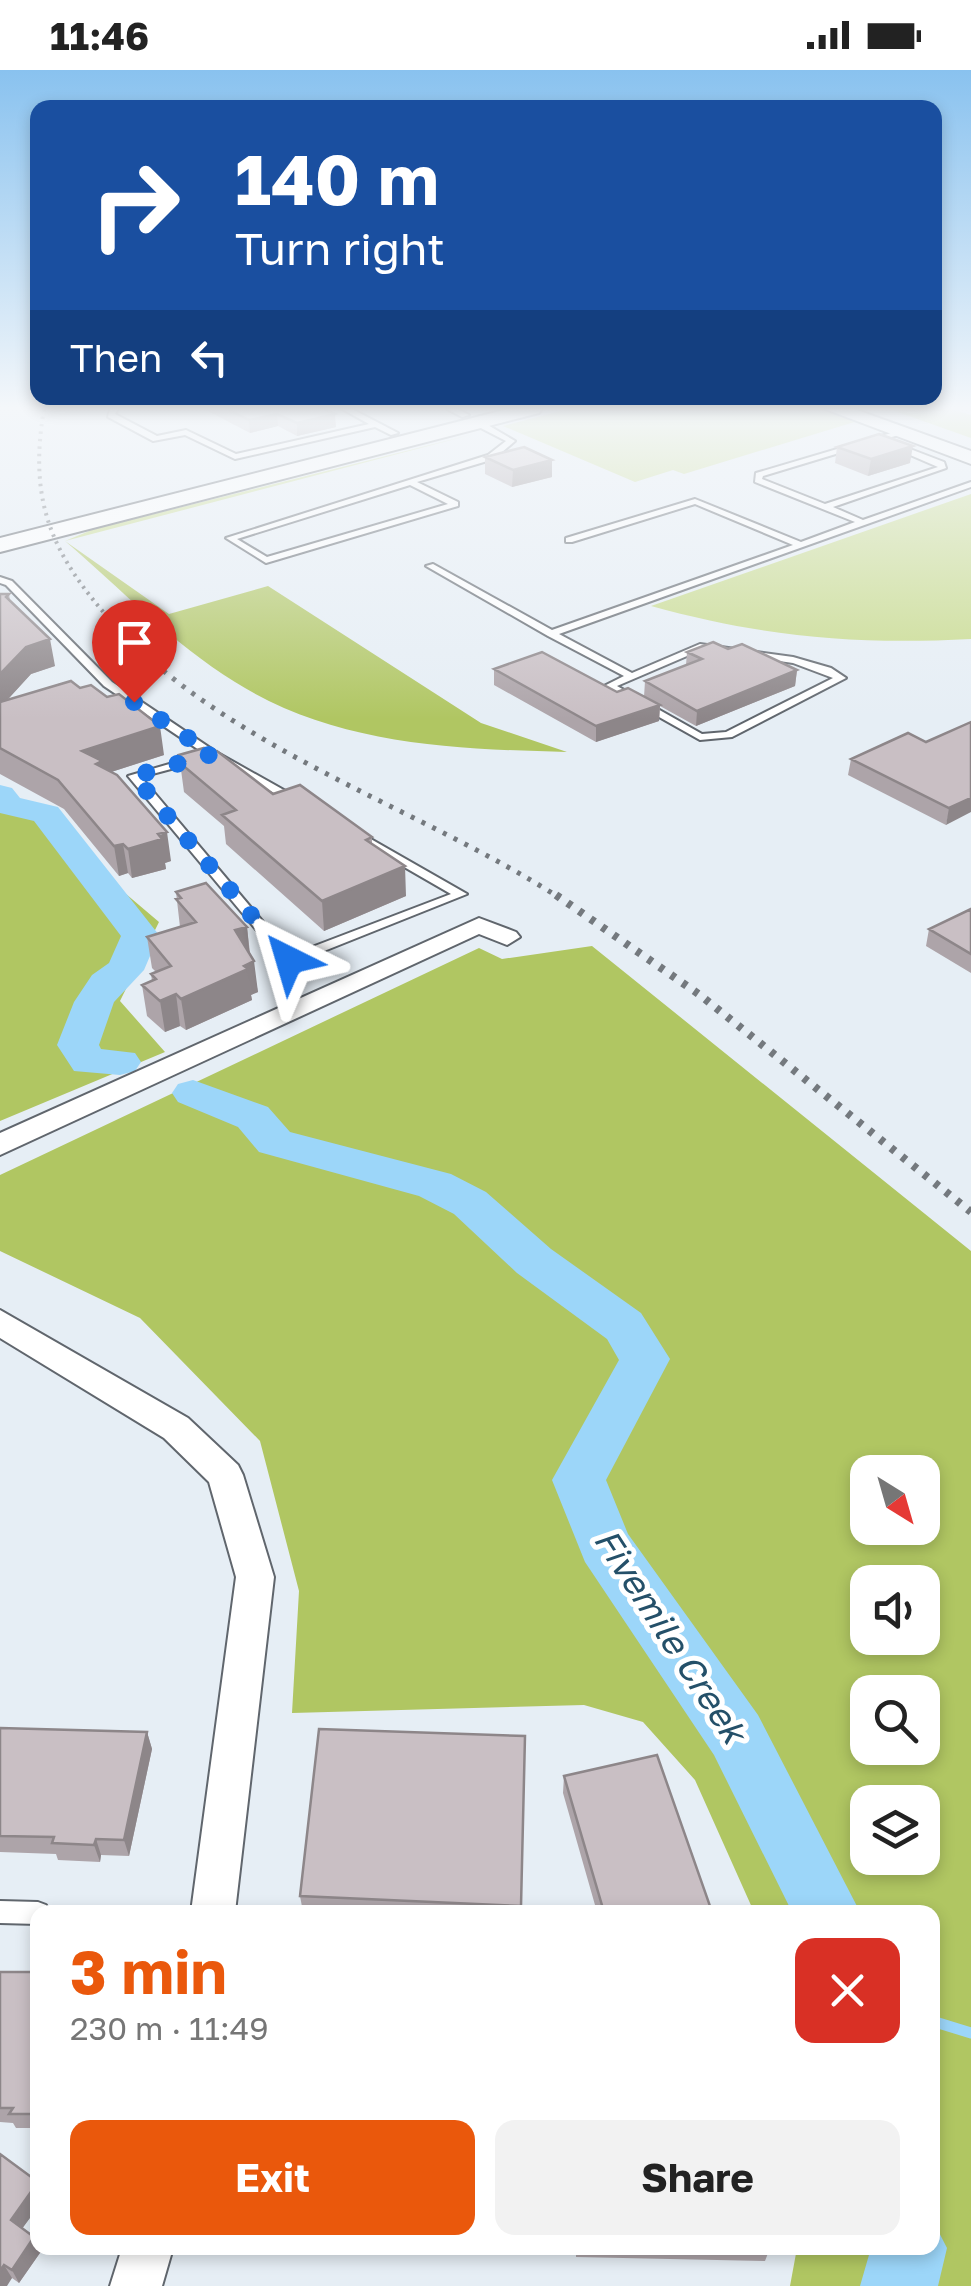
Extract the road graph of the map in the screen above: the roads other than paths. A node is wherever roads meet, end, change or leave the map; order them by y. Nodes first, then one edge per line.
1 (70, 512) edge
2 (117, 512) edge
3 (312, 512) edge
4 (427, 512) edge
5 (658, 512) edge
6 (723, 512) edge
7 (838, 512) edge
8 (889, 512) edge
9 (862, 522) junction
10 (0, 531) edge
11 (569, 540) dead end
12 (799, 544) junction
13 (0, 545) edge
14 (430, 566) dead end
15 (0, 580) edge
16 (25, 599) junction
17 (9, 605) edge
18 (551, 634) junction
19 (631, 676) junction
20 (108, 684) junction
21 (91, 690) edge
22 (212, 754) junction
23 (312, 810) edge
24 (345, 828) edge
25 (507, 937) dead end
26 (0, 1145) edge
27 (0, 1322) edge
28 (213, 1905) edge
29 (0, 1912) edge
30 (30, 1913) edge
31 (146, 2255) edge
32 (136, 2286) edge

1 - 10 main road
2 - 13 main road
3 - 4 lane
5 - 11 lane
6 - 12 lane
7 - 9 lane
8 - 9 lane
9 - 12 lane
12 - 18 lane
14 - 18 lane
15 - 16 lane
16 - 17 lane
16 - 20 lane
18 - 19 lane
19 - 19 lane
20 - 21 lane
20 - 22 lane
22 - 23 lane
22 - 24 lane
25 - 26 street
27 - 28 street
29 - 30 lane
31 - 32 street

